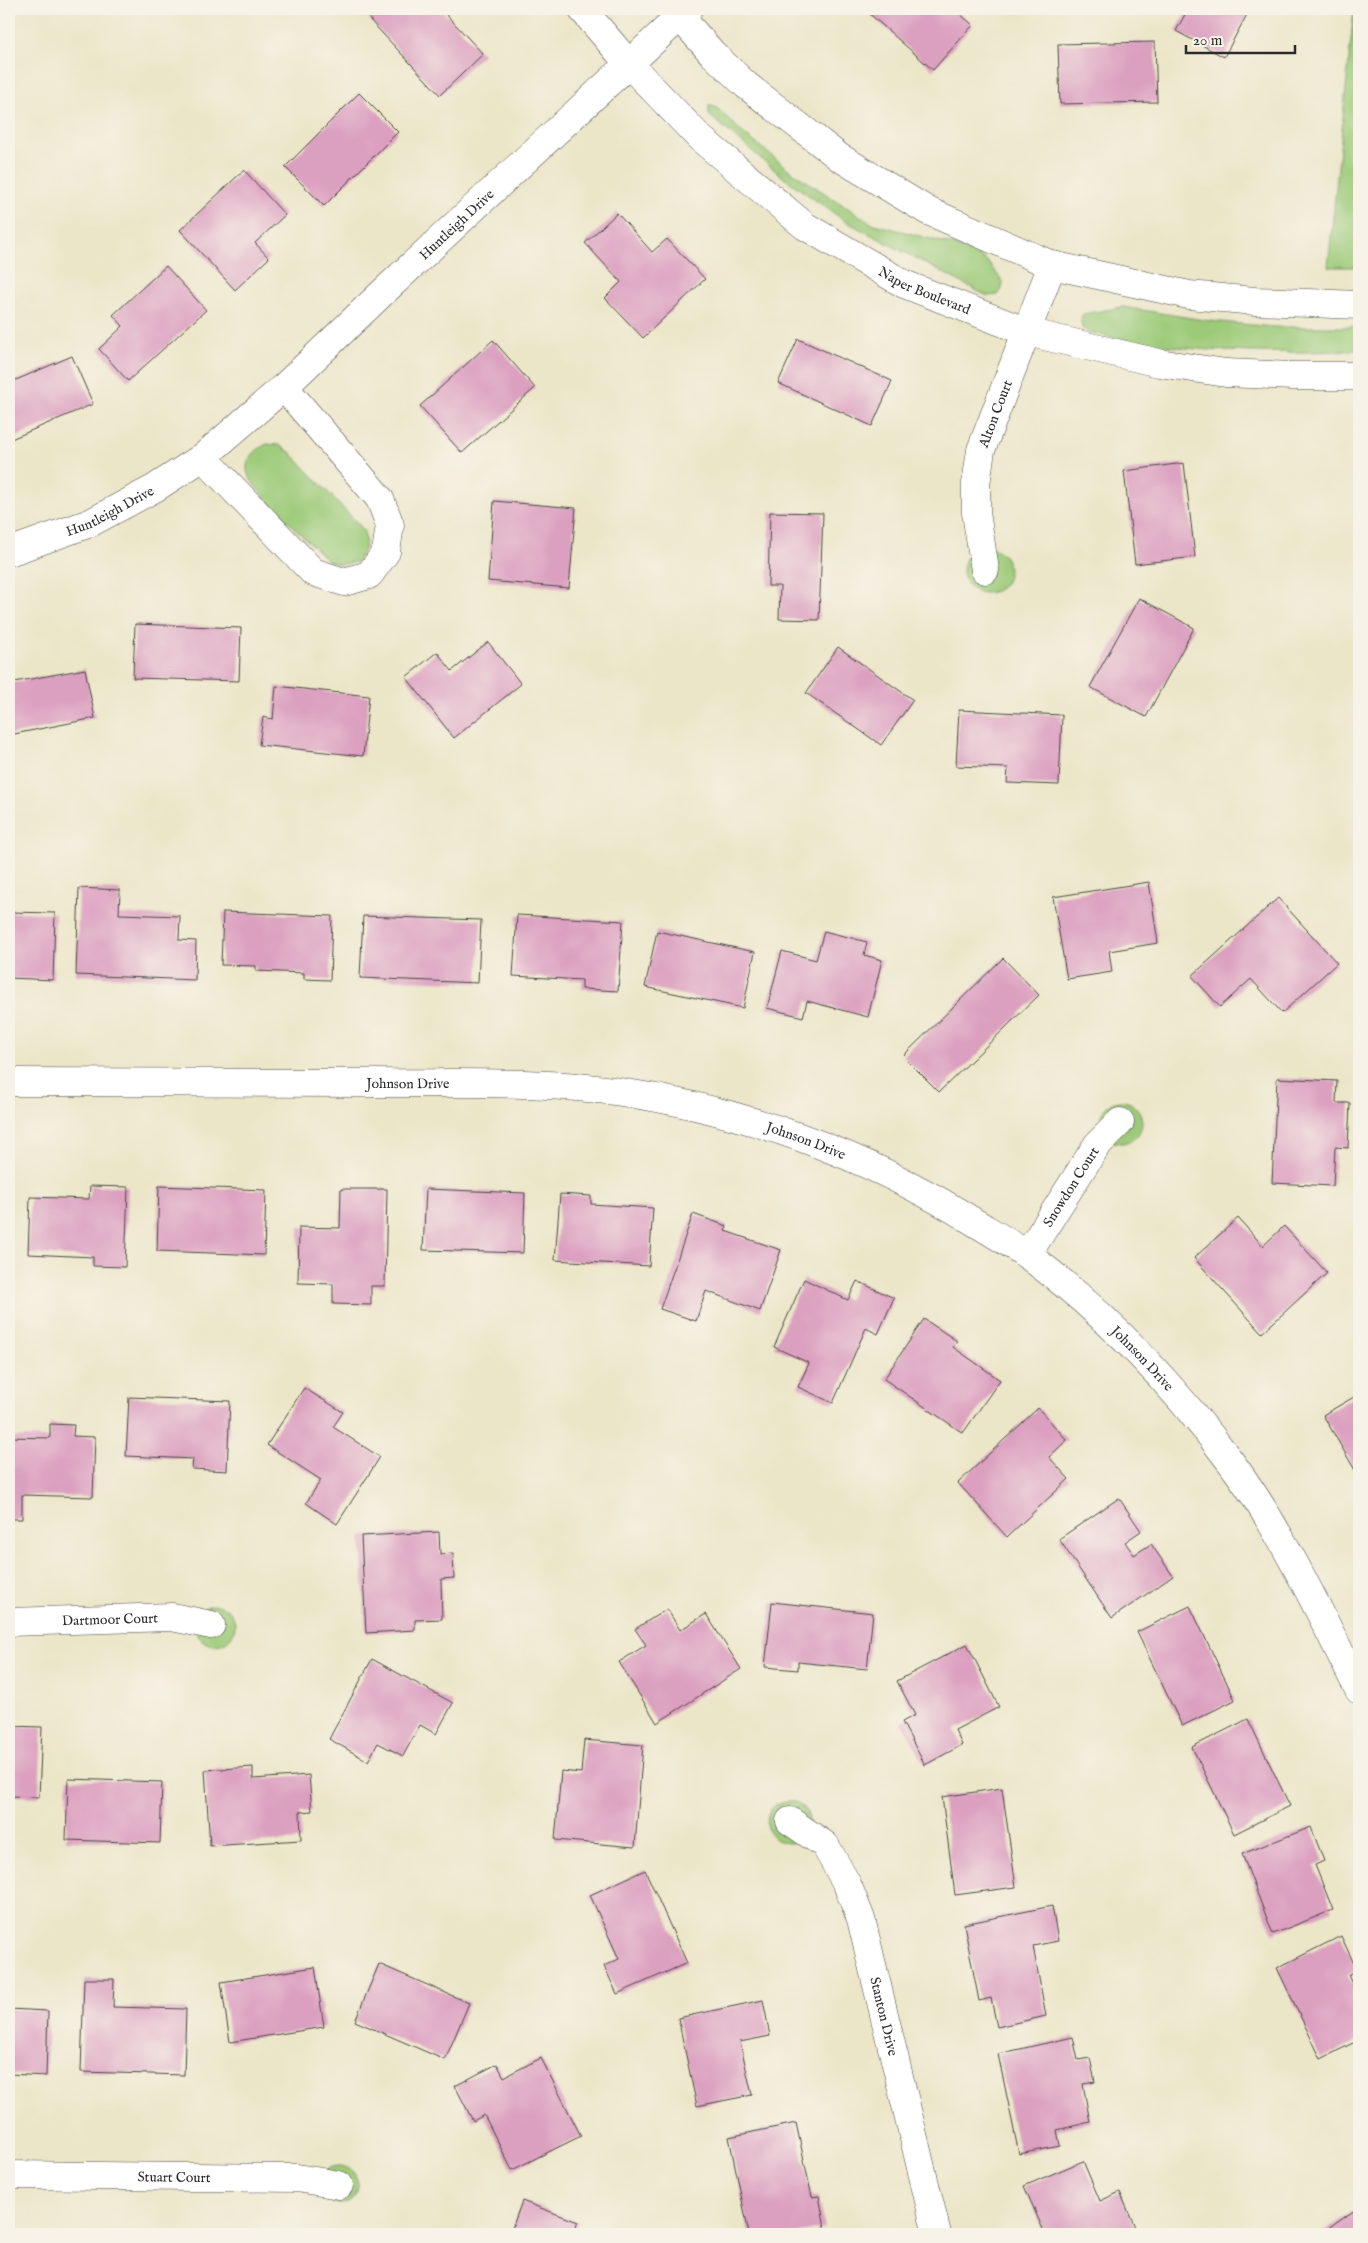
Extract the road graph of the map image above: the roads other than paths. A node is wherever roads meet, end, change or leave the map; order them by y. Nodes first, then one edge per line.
1 (582, 9) edge
2 (680, 11) edge
3 (630, 64) junction
4 (1052, 265) junction
5 (1359, 305) edge
6 (1027, 332) junction
7 (1359, 376) edge
8 (284, 387) junction
9 (203, 457) junction
10 (9, 552) edge
11 (985, 570) dead end
12 (9, 1082) edge
13 (1120, 1122) dead end
14 (1027, 1254) junction
15 (9, 1622) edge
16 (211, 1625) dead end
17 (1359, 1690) edge
18 (790, 1821) dead end
19 (9, 2175) edge
20 (339, 2185) dead end
21 (937, 2234) edge

1 - 3 street, Naper Boulevard
2 - 3 street, Huntleigh Drive
2 - 4 street
3 - 6 street, Naper Boulevard
3 - 8 street, Huntleigh Drive
4 - 5 street
4 - 6 street, Alton Court
6 - 7 street, Naper Boulevard
6 - 11 street, Alton Court
8 - 9 street, Huntleigh Drive
8 - 9 street
9 - 10 street, Huntleigh Drive
12 - 14 street, Johnson Drive
13 - 14 street, Snowdon Court
14 - 17 street, Johnson Drive
15 - 16 street, Dartmoor Court
18 - 21 street, Stanton Drive
19 - 20 street, Stuart Court

